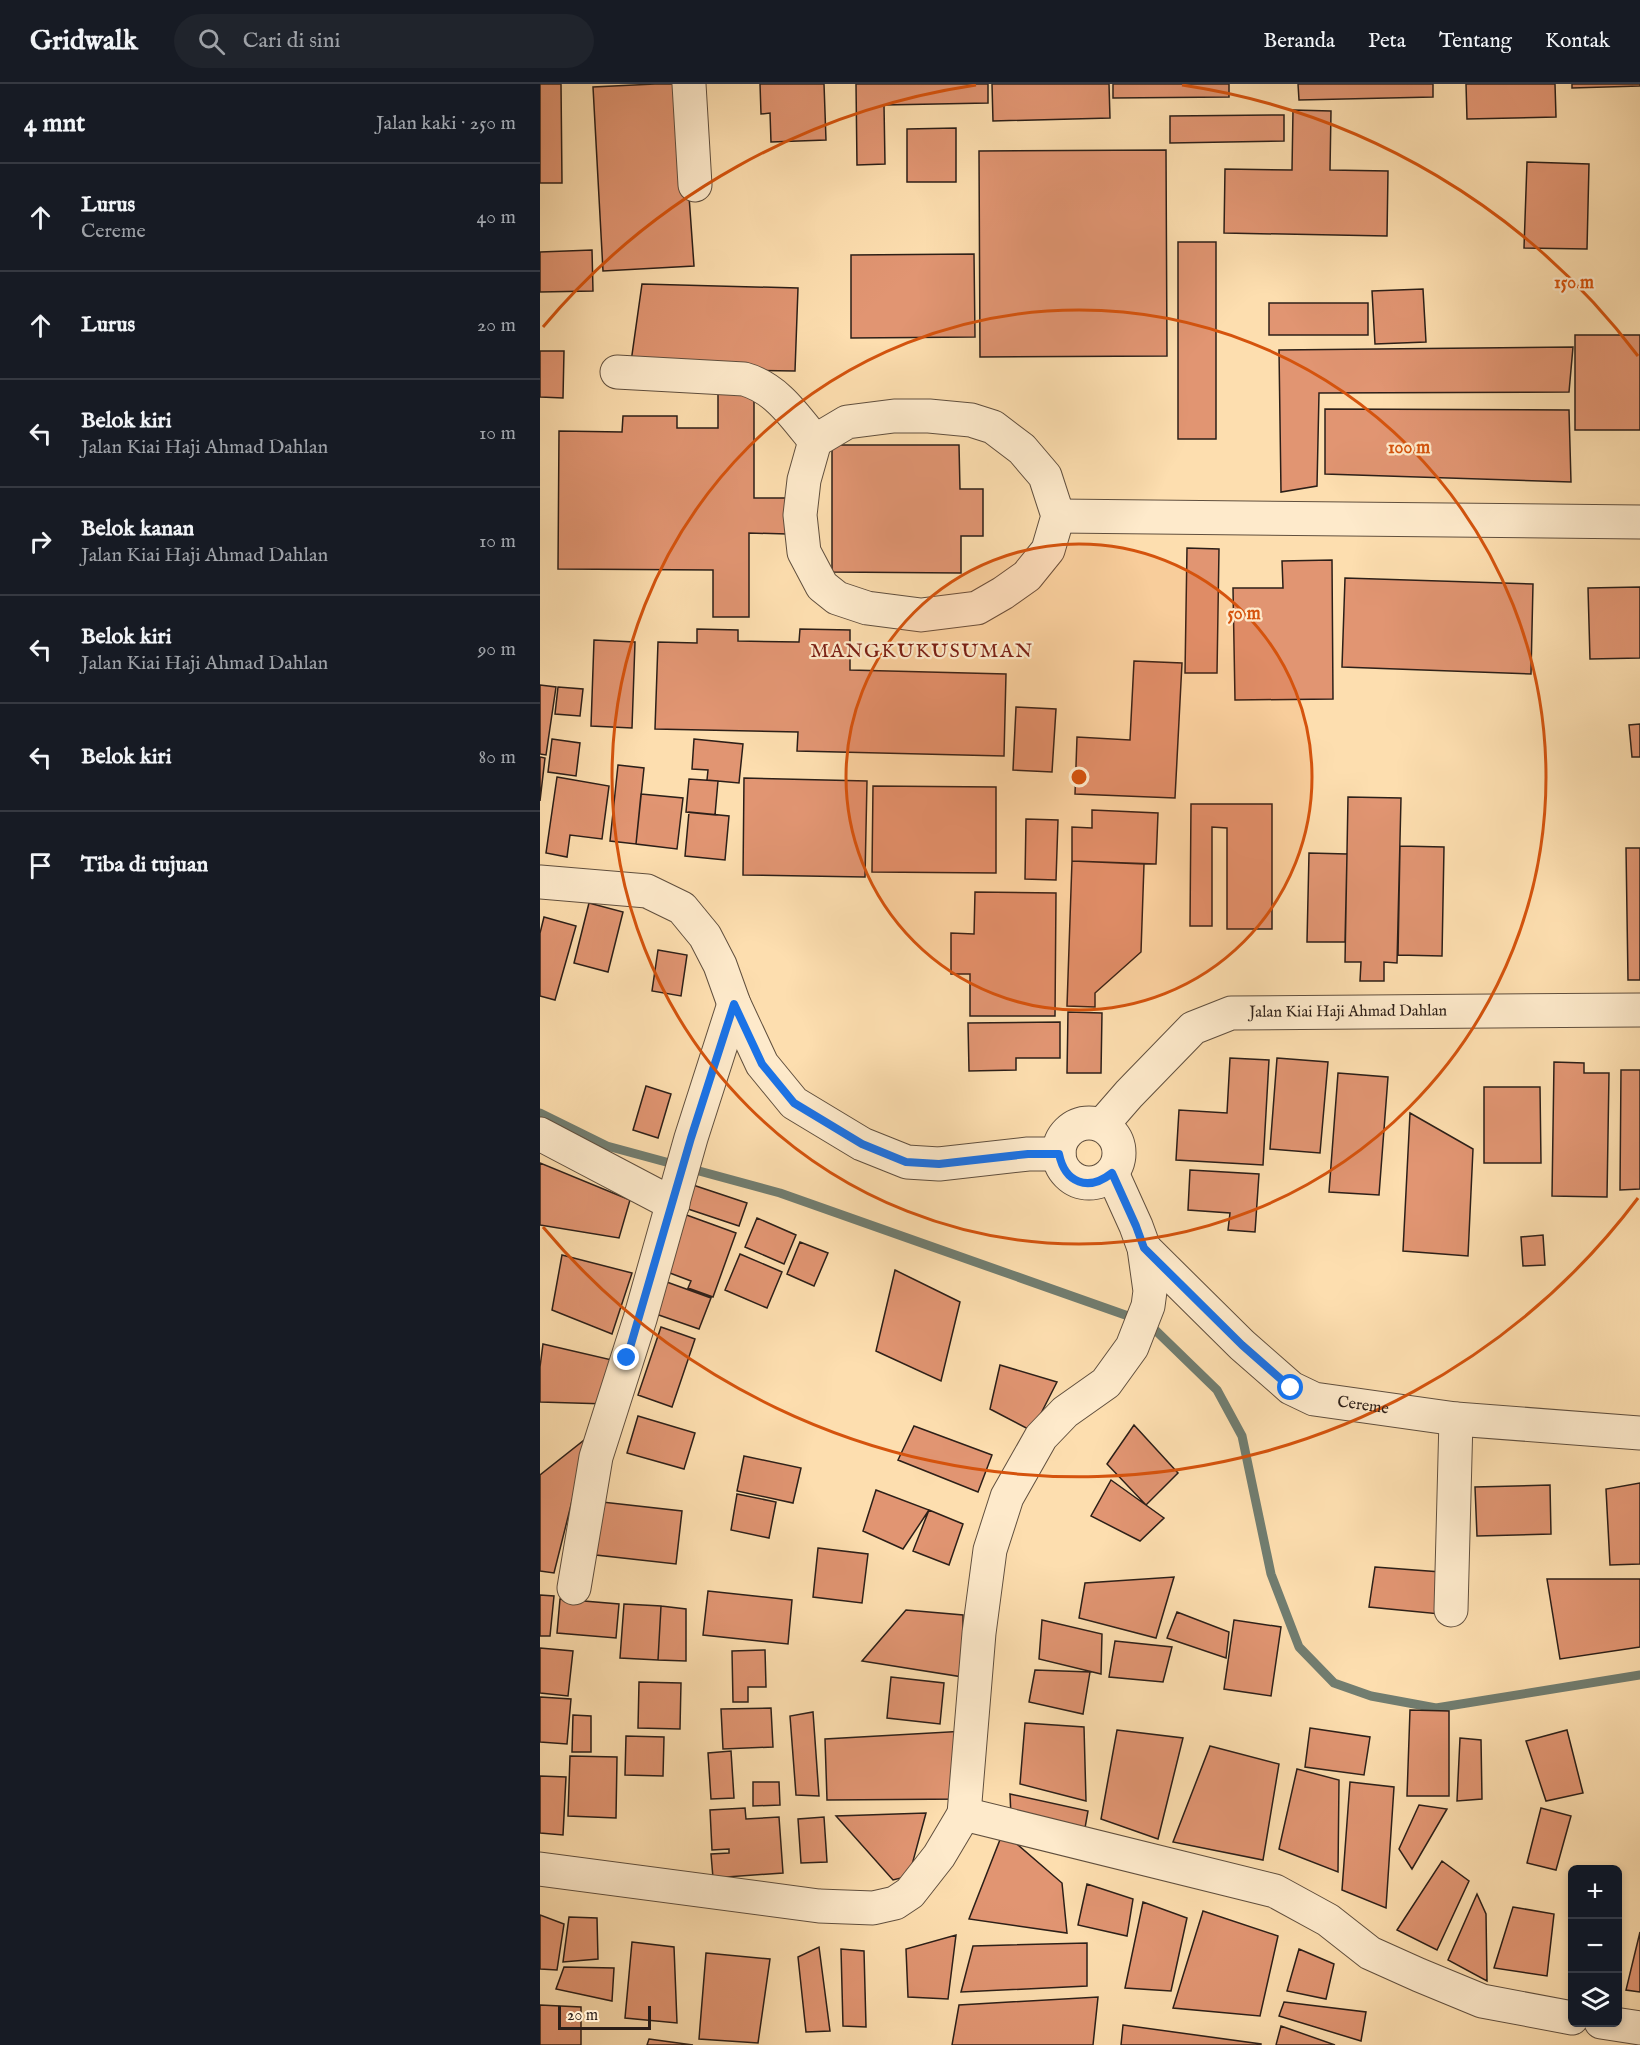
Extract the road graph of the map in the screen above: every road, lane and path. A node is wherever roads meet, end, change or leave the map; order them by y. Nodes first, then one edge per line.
1 (689, 84) edge
2 (695, 185) dead end
3 (617, 372) dead end
4 (815, 441) junction
5 (1058, 516) junction
6 (1640, 522) edge
7 (540, 882) edge
8 (734, 1004) junction
9 (1640, 1010) edge
10 (1102, 1125) junction
11 (540, 1134) edge
12 (1059, 1154) junction
13 (1112, 1173) junction
14 (676, 1192) junction
15 (1144, 1248) junction
16 (1456, 1419) junction
17 (1640, 1433) edge
18 (574, 1588) dead end
19 (1451, 1610) dead end
20 (964, 1814) junction
21 (540, 1869) edge
22 (1568, 2017) edge
23 (1622, 2025) edge
24 (1640, 2028) edge

1 - 2 street
3 - 4 street
4 - 5 street
4 - 5 street
5 - 6 street
7 - 8 street
8 - 12 street
8 - 14 street
9 - 10 street, Jalan Kiai Haji Ahmad Dahlan
10 - 12 street
10 - 13 street
11 - 14 street
12 - 13 street
13 - 15 street
14 - 18 street
15 - 16 street, Cereme
15 - 20 street
16 - 17 street, Cereme
16 - 19 street
20 - 21 street
20 - 22 street
23 - 24 street

